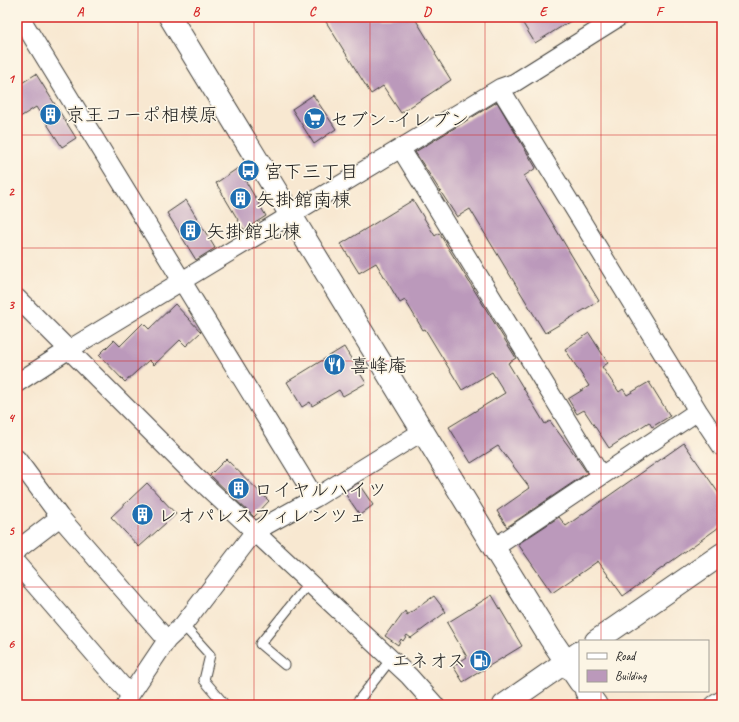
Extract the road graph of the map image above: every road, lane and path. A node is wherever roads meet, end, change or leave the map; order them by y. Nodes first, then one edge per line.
1 (20, 17) edge
2 (170, 17) edge
3 (619, 17) edge
4 (500, 88) junction
5 (401, 149) junction
6 (292, 214) junction
7 (182, 281) junction
8 (17, 298) edge
9 (68, 350) junction
10 (17, 383) edge
11 (698, 411) junction
12 (423, 431) junction
13 (722, 447) edge
14 (17, 459) edge
15 (601, 476) junction
16 (315, 498) junction
17 (60, 517) junction
18 (254, 532) junction
19 (494, 548) junction
20 (17, 550) edge
21 (722, 554) edge
22 (17, 564) edge
23 (309, 583) junction
24 (183, 625) junction
25 (166, 640) junction
26 (597, 640) edge
27 (573, 657) edge
28 (392, 659) junction
29 (285, 665) dead end
30 (579, 678) edge
31 (587, 692) edge
32 (128, 700) edge
33 (722, 700) edge
34 (225, 705) edge
35 (355, 705) edge
36 (435, 705) edge
37 (504, 705) edge
38 (596, 705) edge
39 (714, 705) edge

1 - 7 street
2 - 6 street
3 - 4 street
4 - 5 street
4 - 11 street
5 - 6 street
5 - 15 street
6 - 7 street
6 - 12 street
7 - 9 street
7 - 16 street
8 - 9 street
9 - 10 street
9 - 18 street
11 - 13 street
11 - 15 street
12 - 16 street
12 - 19 street
14 - 17 street
15 - 19 street
16 - 18 street
17 - 20 street
17 - 25 street
18 - 23 street
18 - 24 street
19 - 27 street
21 - 26 street
22 - 32 street
23 - 28 street
23 - 29 lane
24 - 25 street
24 - 34 lane
25 - 32 street
27 - 30 street
27 - 37 street
28 - 35 lane
28 - 36 street
31 - 38 street
33 - 39 street

